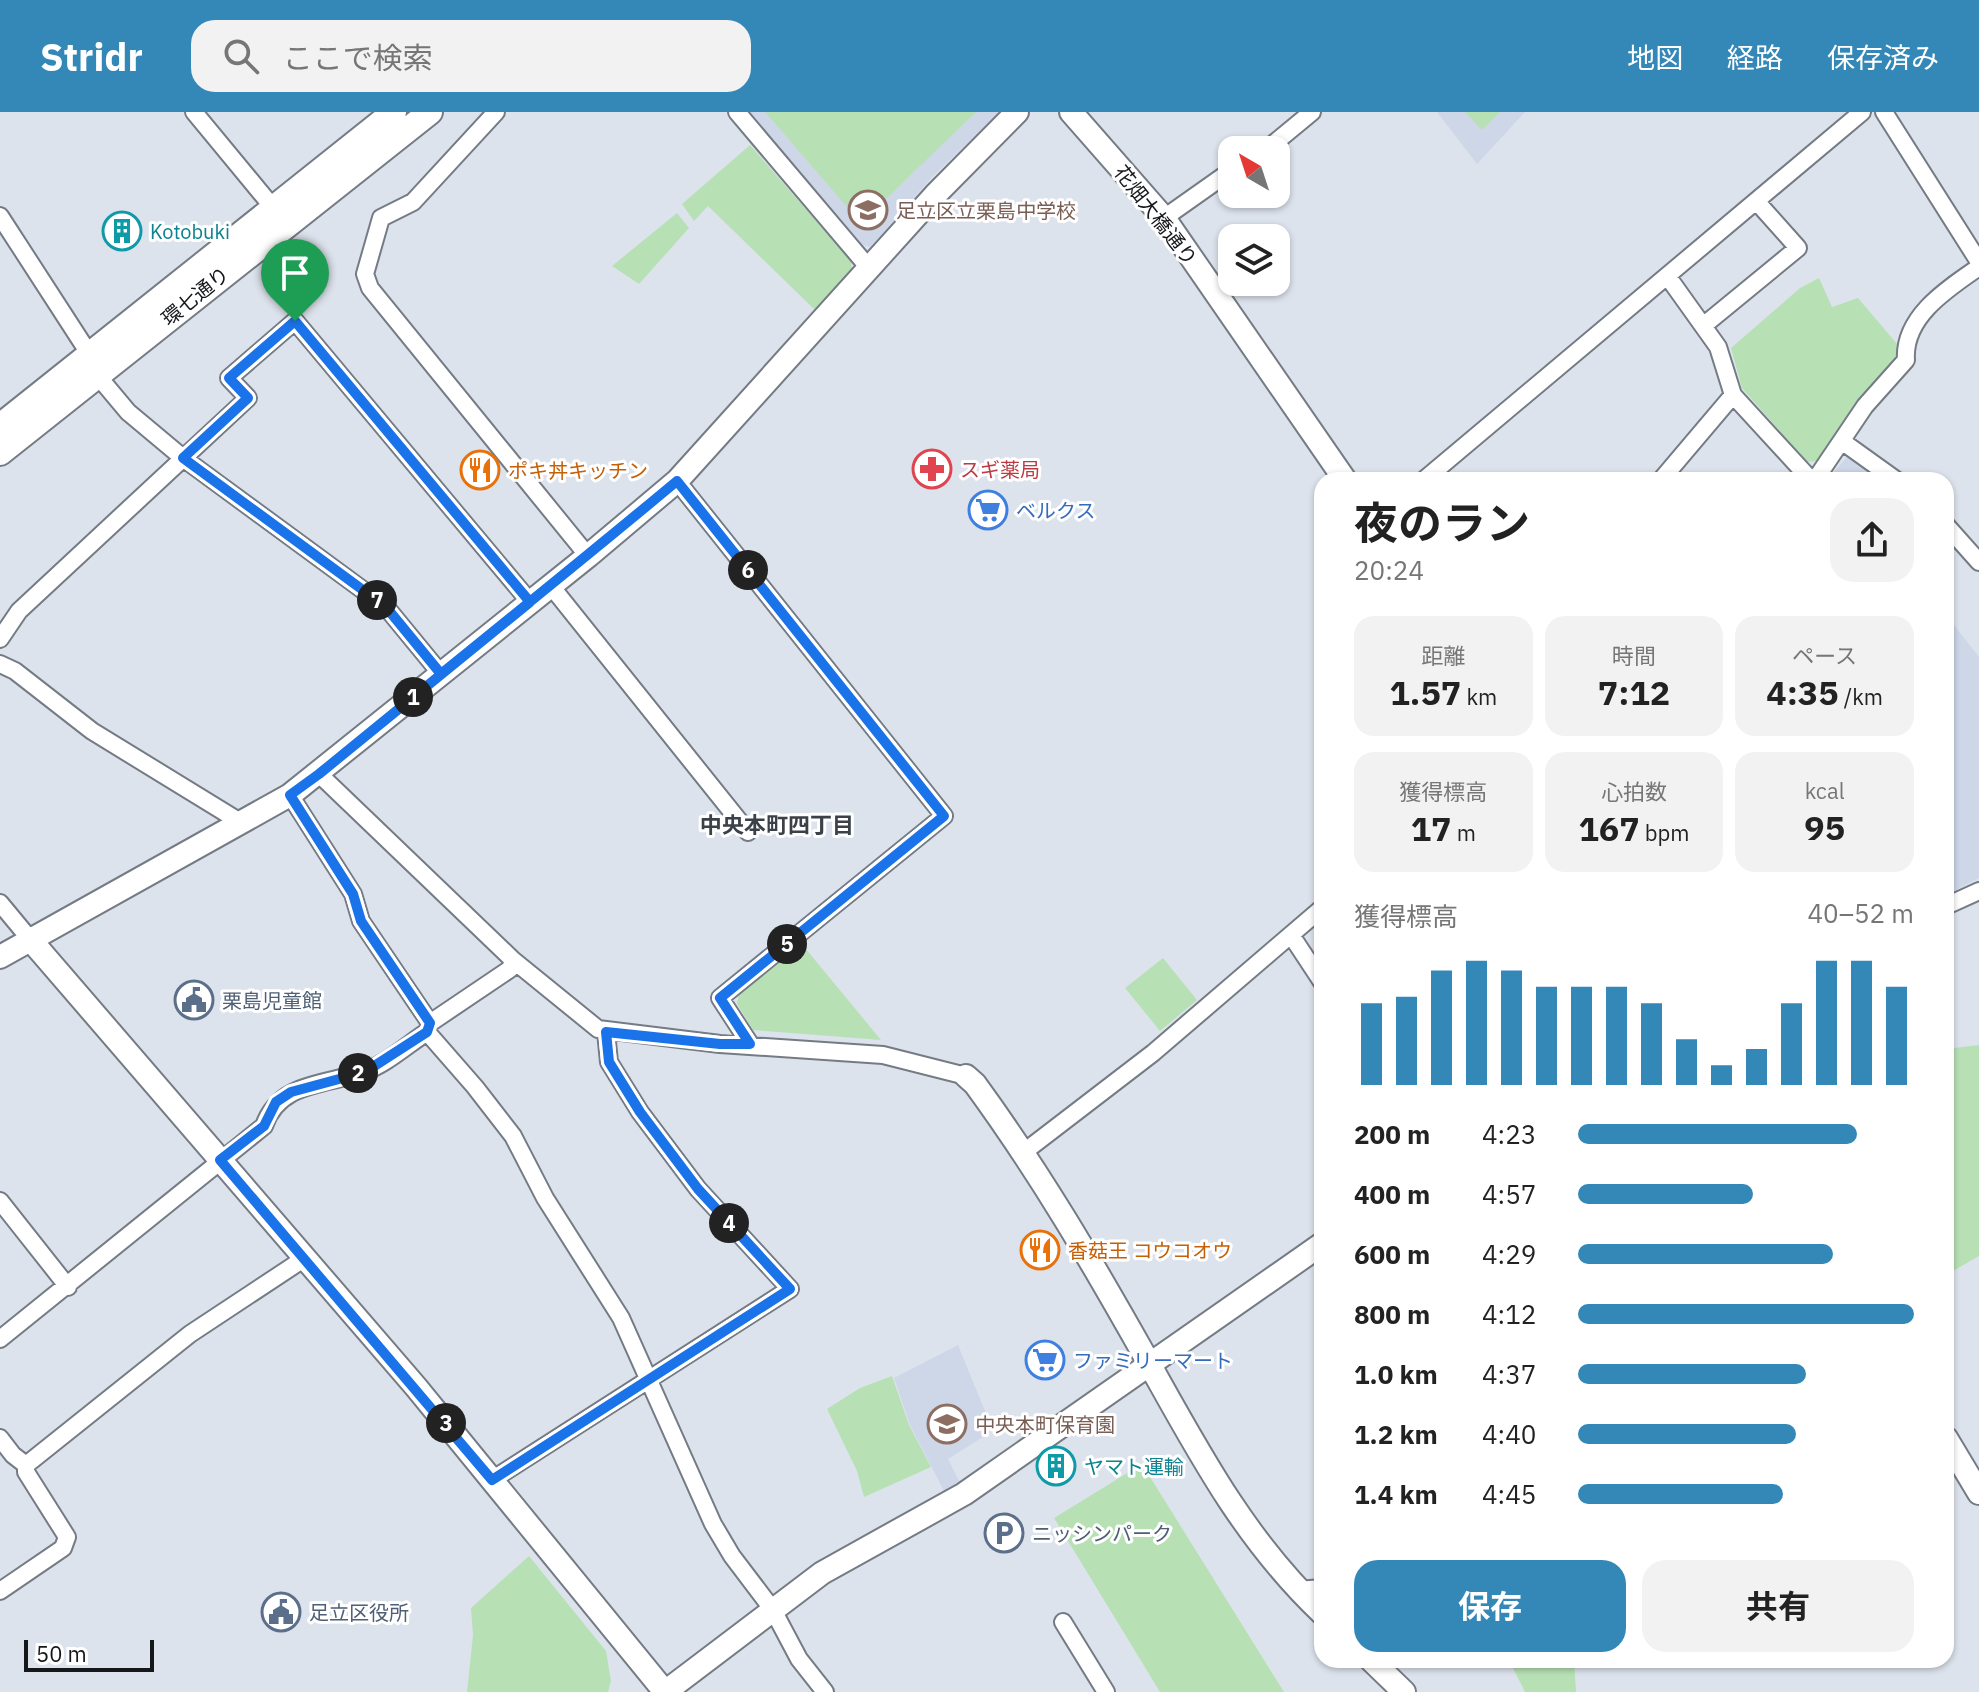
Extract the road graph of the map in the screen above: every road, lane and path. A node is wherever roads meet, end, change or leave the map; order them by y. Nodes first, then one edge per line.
1 (194, 112) edge
2 (394, 112) edge
3 (430, 112) edge
4 (496, 112) edge
5 (737, 112) edge
6 (1017, 112) edge
7 (1071, 112) edge
8 (1312, 112) edge
9 (1862, 112) edge
10 (1884, 112) edge
11 (1283, 136) edge
12 (1218, 180) edge
13 (1757, 202) junction
14 (0, 216) edge
15 (280, 216) junction
16 (1164, 218) junction
17 (1977, 256) edge
18 (869, 268) junction
19 (1668, 277) junction
20 (1703, 326) junction
21 (94, 365) junction
22 (1733, 395) junction
23 (0, 426) edge
24 (1843, 442) junction
25 (0, 453) edge
26 (183, 458) junction
27 (1339, 472) edge
28 (1434, 472) edge
29 (1668, 472) edge
30 (1805, 472) edge
31 (1819, 472) edge
32 (1885, 472) edge
33 (677, 481) junction
34 (1954, 534) edge
35 (588, 556) junction
36 (1979, 562) edge
37 (551, 586) junction
38 (530, 602) junction
39 (0, 639) edge
40 (0, 664) edge
41 (441, 674) junction
42 (319, 774) junction
43 (290, 795) junction
44 (242, 823) junction
45 (748, 832) dead end
46 (1979, 891) edge
47 (1954, 902) edge
48 (0, 903) edge
49 (1314, 915) edge
50 (1291, 935) junction
51 (29, 938) junction
52 (0, 957) edge
53 (513, 960) junction
54 (1314, 970) edge
55 (428, 1027) junction
56 (606, 1032) junction
57 (750, 1044) junction
58 (966, 1076) joint
59 (1024, 1152) junction
60 (220, 1160) junction
61 (0, 1201) edge
62 (1314, 1250) edge
63 (305, 1258) junction
64 (68, 1287) junction
65 (0, 1339) edge
66 (1150, 1365) junction
67 (647, 1380) junction
68 (0, 1438) edge
69 (1954, 1451) edge
70 (26, 1465) junction
71 (492, 1480) junction
72 (1979, 1493) edge
73 (1314, 1589) edge
74 (1298, 1590) junction
75 (0, 1591) edge
76 (1314, 1605) edge
77 (773, 1610) junction
78 (1063, 1622) dead end
79 (1379, 1668) edge
80 (665, 1692) edge
81 (825, 1692) edge
82 (1106, 1692) edge
83 (1404, 1692) edge

1 - 15 street
2 - 15 main road, 環七通り
3 - 15 main road, 環七通り
4 - 35 street
5 - 18 street
6 - 18 street
7 - 16 street, 花畑大橋通り
8 - 11 street
9 - 13 street
10 - 17 street
12 - 16 street
13 - 19 street
13 - 20 street
14 - 21 street
15 - 21 main road, 環七通り
16 - 27 street, 花畑大橋通り
17 - 24 street
18 - 33 street
19 - 20 street
19 - 28 street
20 - 22 street
21 - 23 main road, 環七通り
21 - 25 main road, 環七通り
21 - 26 street
22 - 29 street
22 - 30 street
24 - 31 street
24 - 32 street
26 - 38 street
26 - 39 street
26 - 41 street
33 - 35 street
33 - 57 street
34 - 36 street
35 - 37 street
37 - 38 street
37 - 45 street
38 - 41 street
40 - 44 street
41 - 42 street
42 - 43 street
42 - 53 street
43 - 44 street
43 - 55 street
44 - 51 street
46 - 47 street
48 - 51 street
49 - 50 street
50 - 54 street
50 - 59 street
51 - 52 street
51 - 60 street
53 - 55 street
53 - 56 street
55 - 60 street
55 - 67 street
56 - 57 street
56 - 67 street
57 - 58 street
58 - 59 street
59 - 66 street
60 - 63 street
60 - 64 street
61 - 64 street
62 - 66 street
63 - 70 street
63 - 71 street
64 - 65 street
66 - 74 street
66 - 77 street
67 - 71 street
67 - 77 street
68 - 70 street
69 - 72 street
70 - 75 street
71 - 80 street
73 - 74 street
74 - 76 street
77 - 80 street
77 - 81 street
78 - 82 street
79 - 83 street

